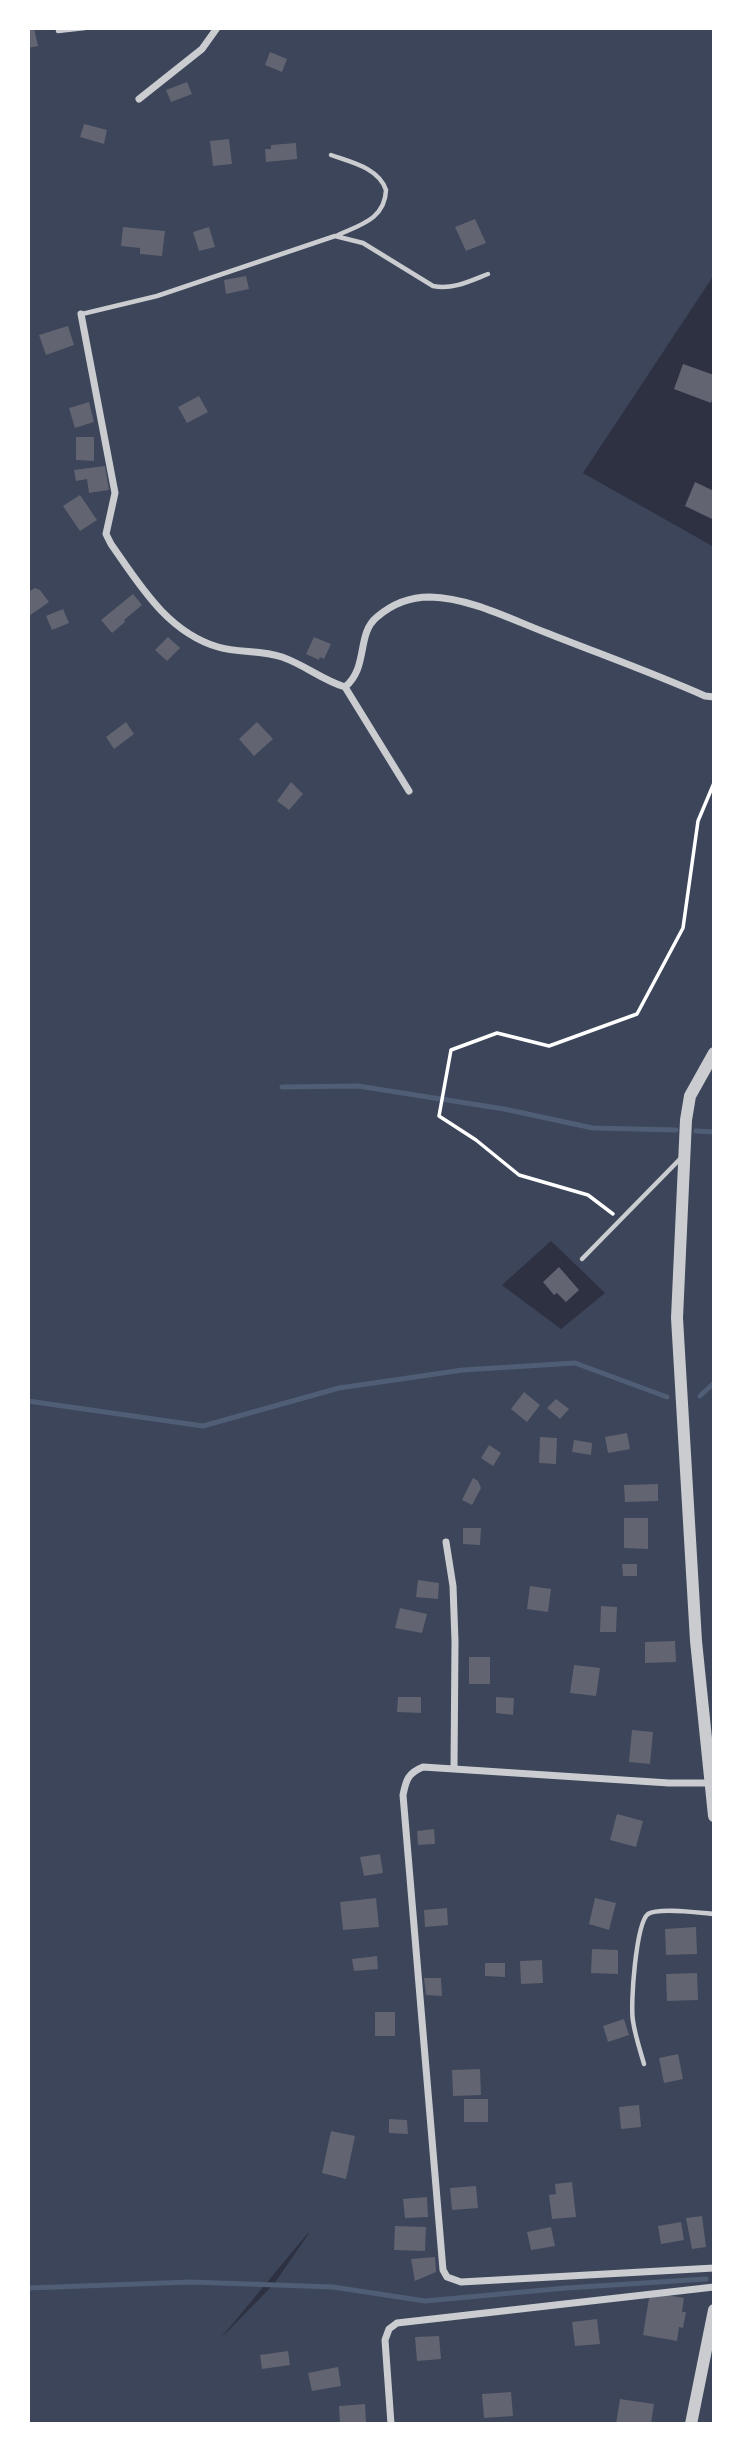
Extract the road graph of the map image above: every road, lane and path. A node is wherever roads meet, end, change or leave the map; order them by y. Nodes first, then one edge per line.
1 (85, 28) edge
2 (217, 28) edge
3 (58, 31) dead end
4 (139, 99) dead end
5 (331, 155) dead end
6 (335, 236) junction
7 (488, 274) dead end
8 (81, 314) joint
9 (345, 687) junction
10 (714, 698) edge
11 (714, 783) edge
12 (409, 791) dead end
13 (714, 1053) edge
14 (684, 1155) junction
15 (620, 1220) junction
16 (582, 1259) dead end
17 (446, 1542) dead end
18 (454, 1769) junction
19 (711, 1783) junction
20 (714, 1816) edge
21 (714, 1914) edge
22 (644, 2064) dead end
23 (714, 2268) edge
24 (714, 2287) edge
25 (714, 2310) edge
26 (391, 2424) edge
27 (691, 2424) edge

1 - 3 lane
2 - 4 street
5 - 6 lane
6 - 7 lane
6 - 8 lane
8 - 9 street
9 - 10 street
9 - 12 street
11 - 15 path
13 - 14 street
14 - 15 lane
14 - 19 street
15 - 16 lane
17 - 18 street
18 - 19 street
18 - 23 street
19 - 20 street
21 - 22 lane
24 - 26 street
25 - 27 street

